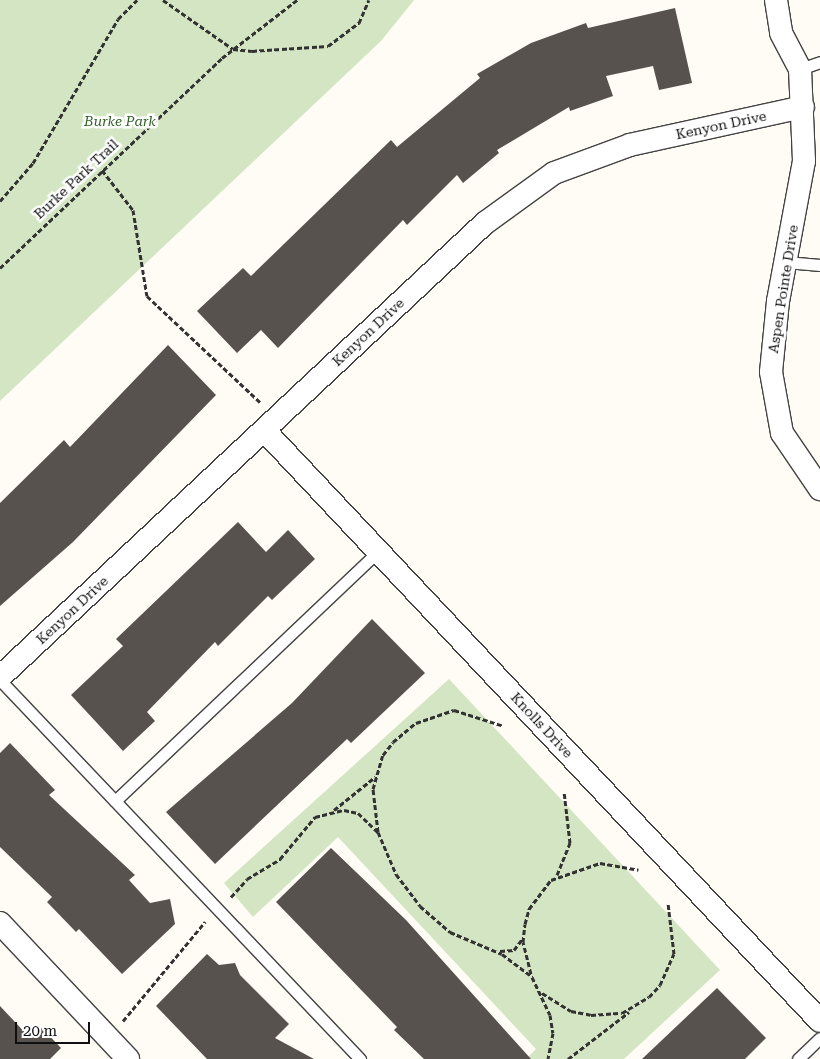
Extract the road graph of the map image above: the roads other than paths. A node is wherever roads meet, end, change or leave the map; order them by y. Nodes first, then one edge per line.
1 (776, 0) edge
2 (810, 66) edge
3 (803, 108) junction
4 (786, 262) junction
5 (820, 265) edge
6 (270, 424) junction
7 (820, 489) edge
8 (378, 551) junction
9 (0, 679) edge
10 (115, 801) junction
11 (0, 923) edge
12 (820, 1021) edge
13 (820, 1038) edge
14 (128, 1059) edge
15 (360, 1059) edge
16 (798, 1059) edge

1 - 2 street
2 - 3 street, Aspen Pointe Drive
3 - 4 street, Aspen Pointe Drive
3 - 6 street, Kenyon Drive
4 - 5 lane
4 - 7 street, Aspen Pointe Drive
6 - 8 street, Knolls Drive
6 - 9 street, Kenyon Drive
8 - 10 lane
8 - 12 street, Knolls Drive
9 - 10 lane
10 - 15 lane
11 - 14 street
13 - 16 lane

